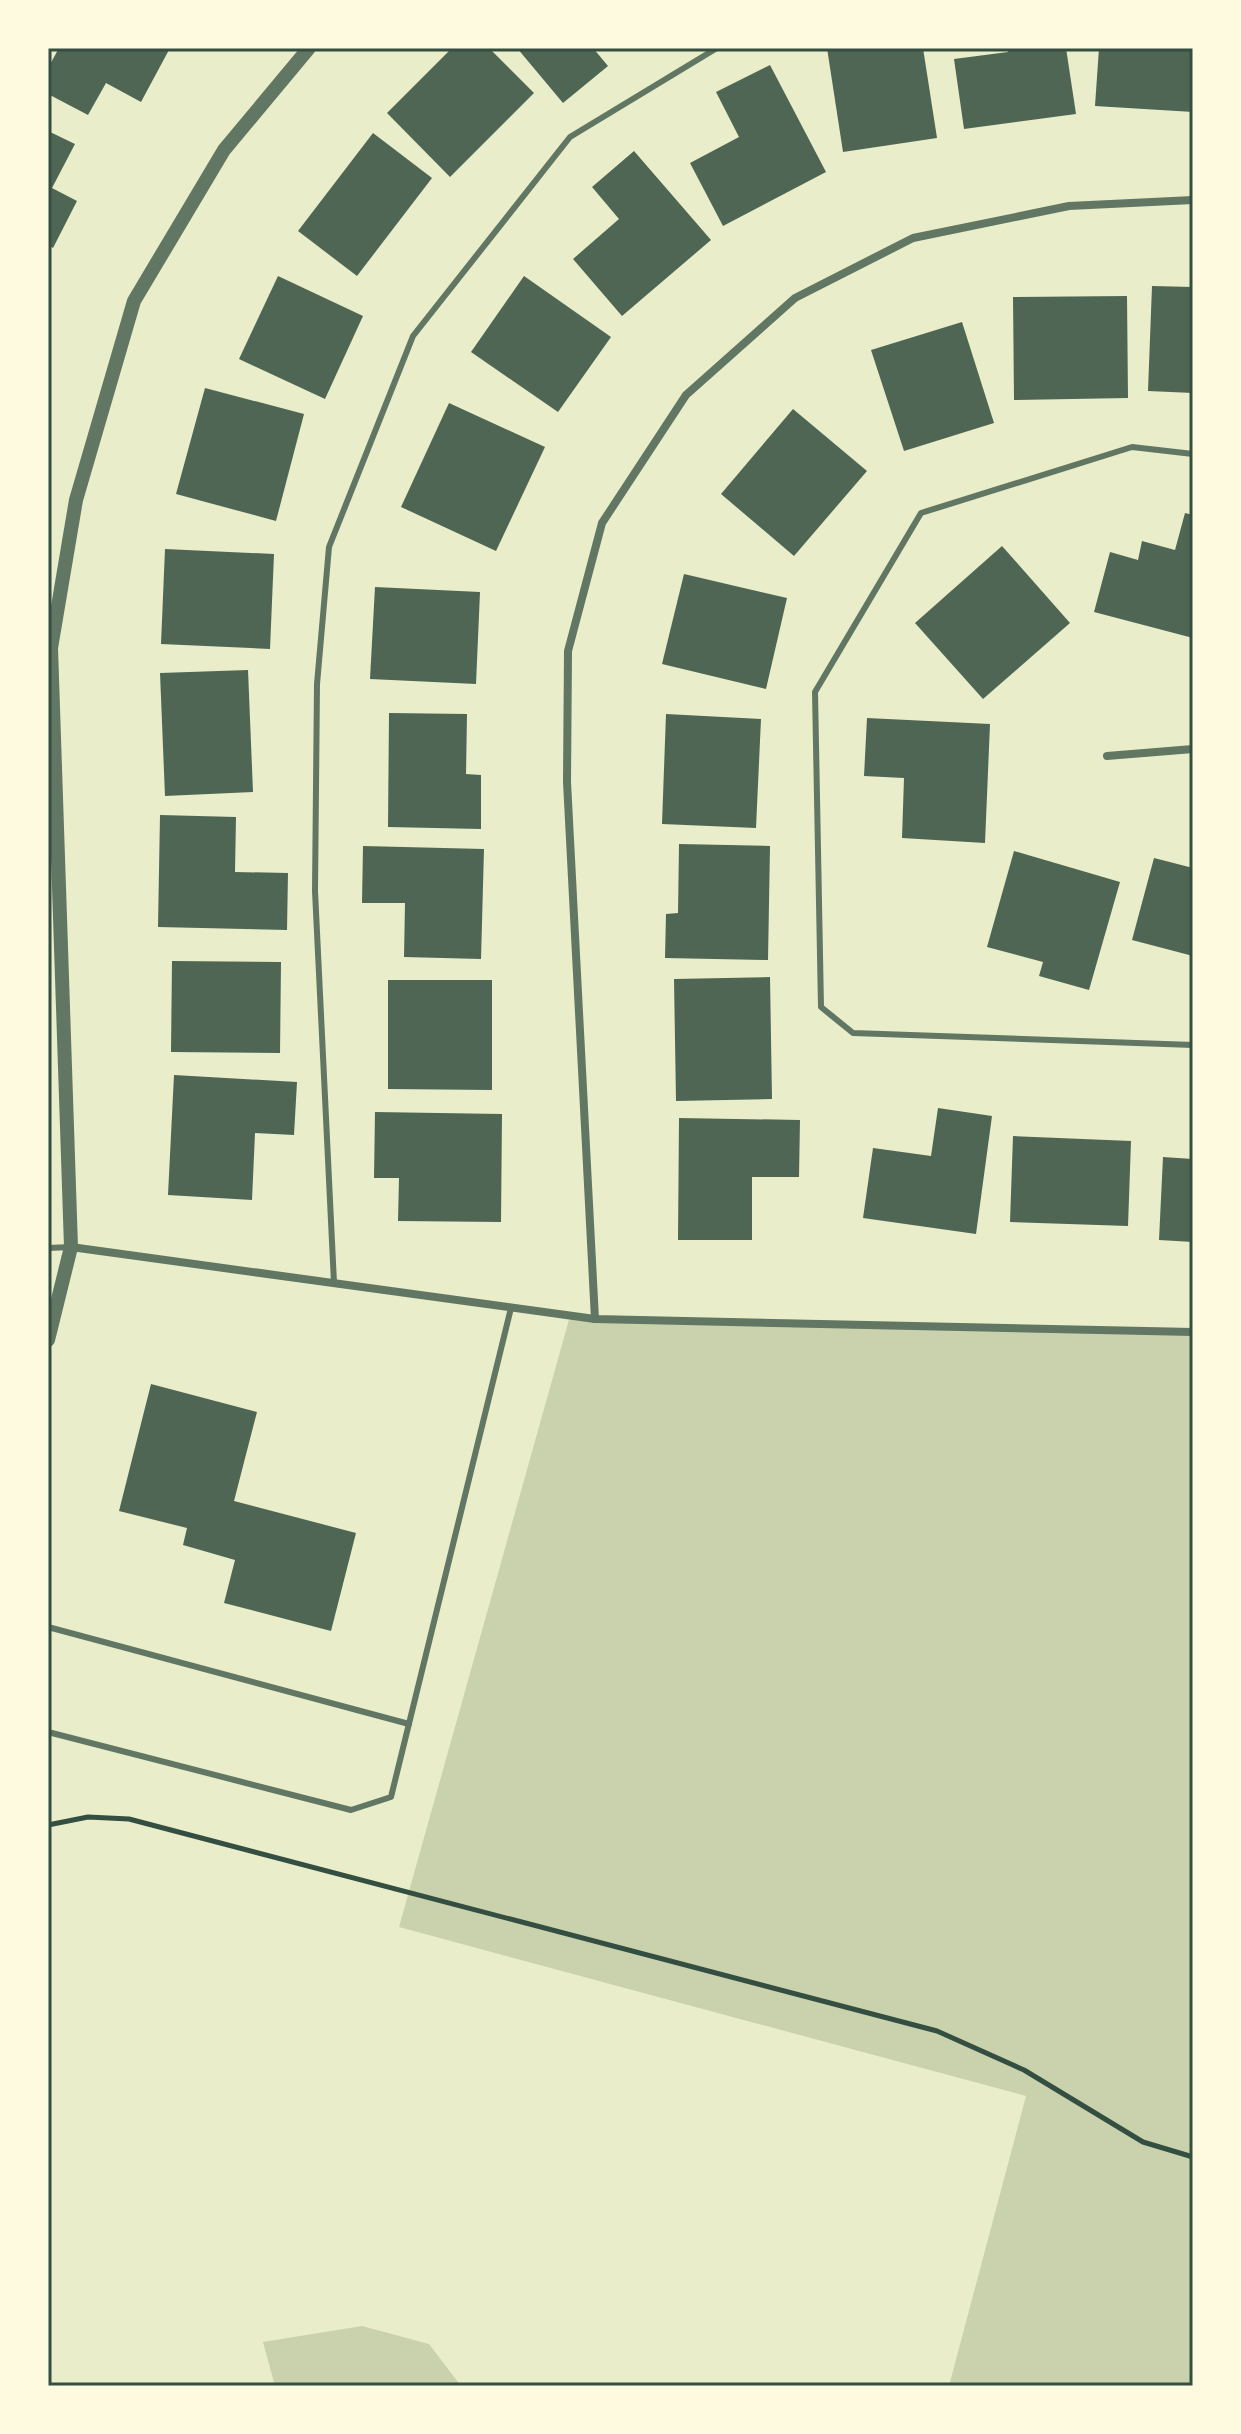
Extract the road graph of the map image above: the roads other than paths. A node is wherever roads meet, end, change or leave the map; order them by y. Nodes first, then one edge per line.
1 (309, 48) edge
2 (717, 48) edge
3 (1193, 200) edge
4 (1193, 454) edge
5 (1193, 749) edge
6 (1107, 756) dead end
7 (55, 934) edge
8 (1193, 1045) edge
9 (71, 1247) junction
10 (48, 1248) edge
11 (334, 1283) junction
12 (511, 1308) junction
13 (595, 1319) junction
14 (1193, 1332) edge
15 (48, 1340) edge
16 (48, 1627) edge
17 (409, 1724) junction
18 (48, 1732) edge

1 - 7 street
2 - 11 lane
3 - 13 street
4 - 8 lane
5 - 6 street
7 - 9 street
9 - 10 lane
9 - 11 street
9 - 15 street
11 - 12 street
12 - 13 street
12 - 17 lane
13 - 14 street
16 - 17 lane
17 - 18 lane

